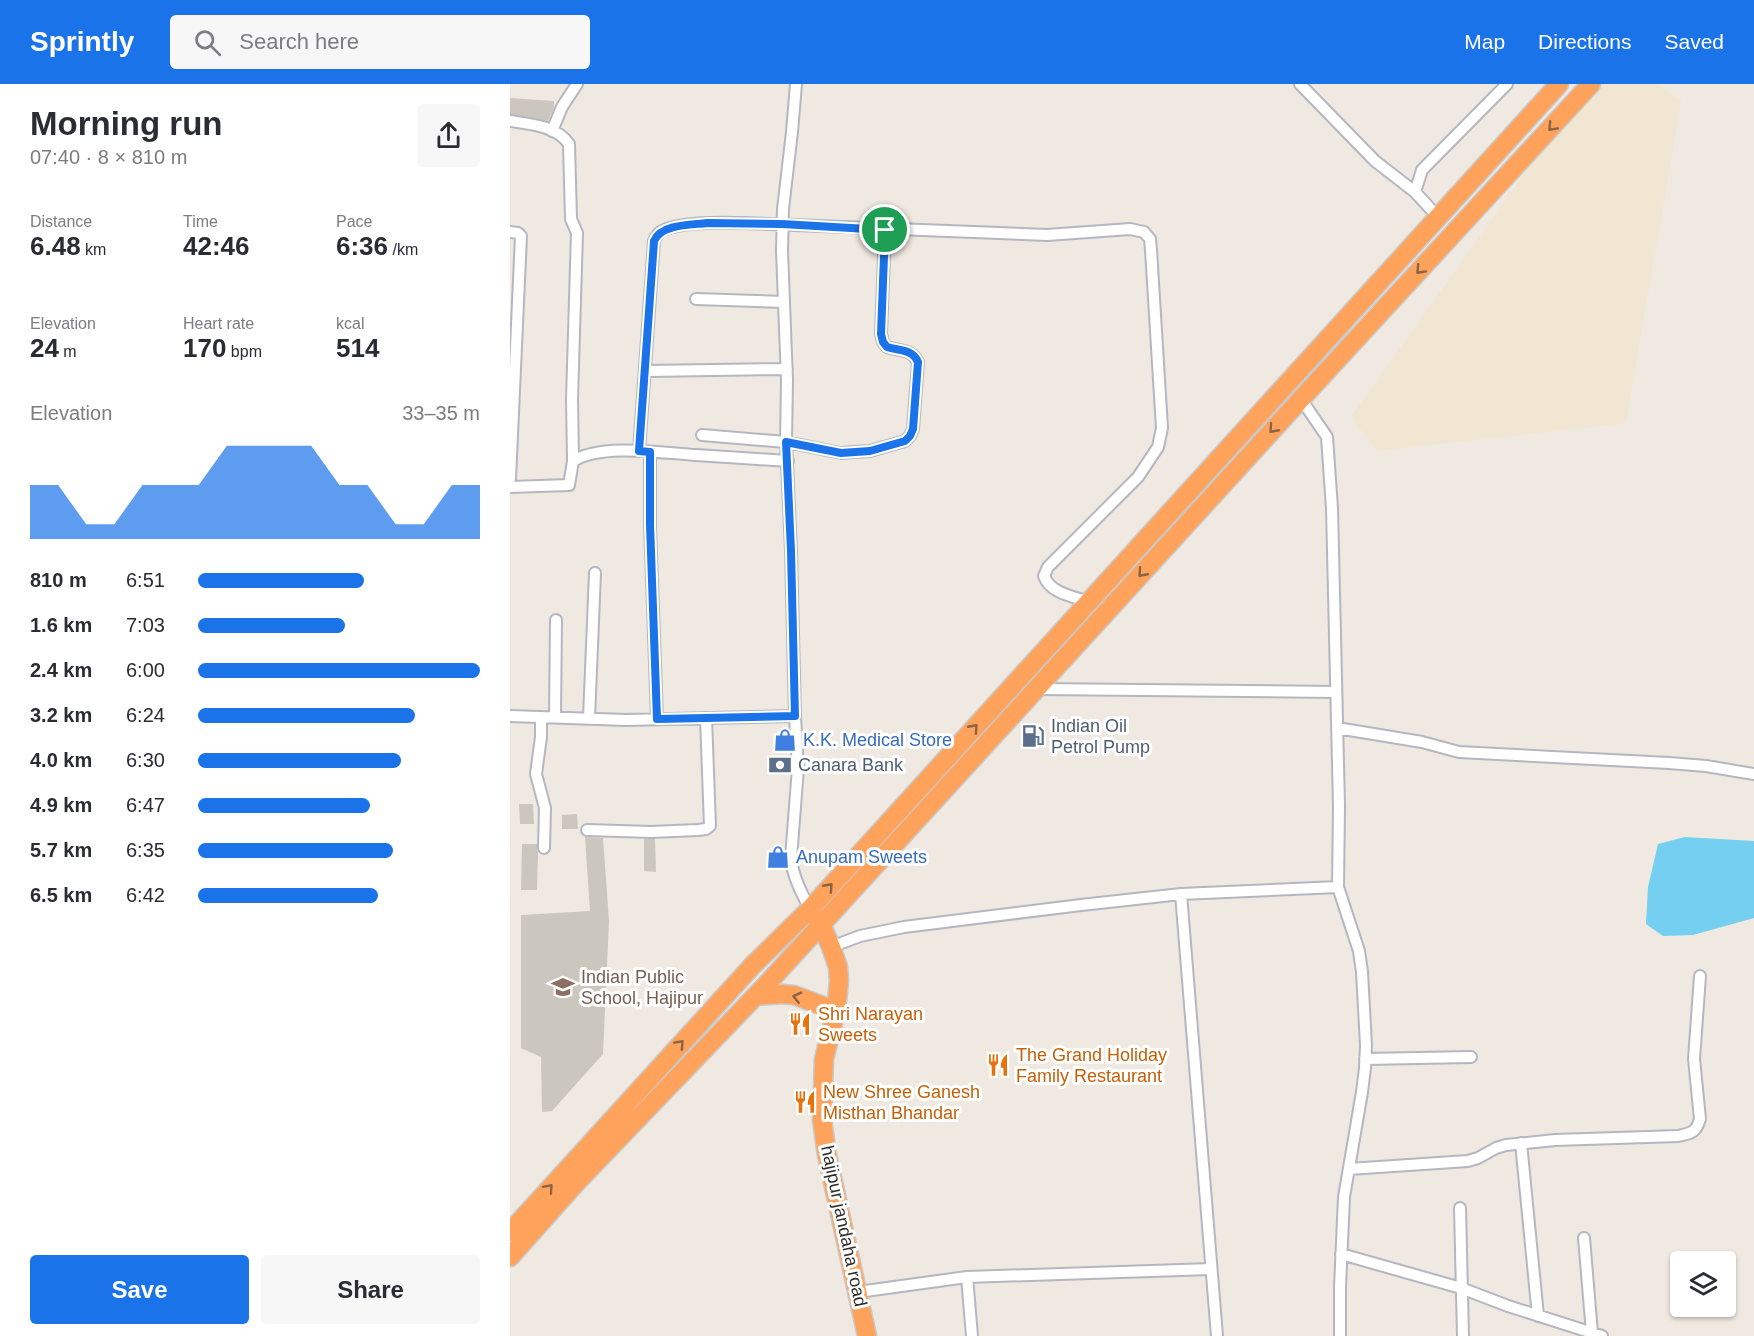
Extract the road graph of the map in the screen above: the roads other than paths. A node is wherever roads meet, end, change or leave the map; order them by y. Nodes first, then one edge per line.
1 (577, 84) edge
2 (796, 84) edge
3 (1300, 84) edge
4 (1507, 84) edge
5 (1559, 84) edge
6 (1592, 84) edge
7 (510, 121) edge
8 (552, 131) junction
9 (1415, 192) junction
10 (1438, 217) junction
11 (782, 224) junction
12 (885, 230) junction
13 (510, 232) edge
14 (696, 299) dead end
15 (784, 302) junction
16 (787, 369) junction
17 (646, 371) junction
18 (1301, 399) junction
19 (702, 435) dead end
20 (786, 442) junction
21 (645, 451) junction
22 (573, 461) junction
23 (788, 461) junction
24 (510, 479) edge
25 (510, 487) edge
26 (595, 573) dead end
27 (1089, 602) junction
28 (556, 620) dead end
29 (1036, 689) junction
30 (1336, 692) junction
31 (510, 716) edge
32 (795, 716) junction
33 (541, 717) junction
34 (555, 717) junction
35 (590, 718) junction
36 (706, 718) junction
37 (657, 719) junction
38 (1337, 728) junction
39 (1754, 774) edge
40 (587, 830) dead end
41 (544, 848) dead end
42 (1338, 887) junction
43 (1180, 894) junction
44 (810, 909) junction
45 (821, 924) junction
46 (831, 947) junction
47 (1701, 976) dead end
48 (755, 996) junction
49 (836, 1011) junction
50 (1471, 1057) dead end
51 (1365, 1059) junction
52 (1521, 1143) junction
53 (1349, 1169) junction
54 (1460, 1208) dead end
55 (510, 1232) edge
56 (1584, 1238) dead end
57 (1341, 1254) junction
58 (510, 1257) edge
59 (1211, 1269) junction
60 (967, 1277) junction
61 (1461, 1288) junction
62 (858, 1292) junction
63 (1538, 1316) junction
64 (1597, 1334) edge
65 (867, 1336) edge
66 (972, 1336) edge
67 (1216, 1336) edge
68 (1340, 1336) edge
69 (1463, 1336) edge

1 - 8 street
2 - 11 street
3 - 9 street
4 - 9 street
5 - 10 highway
6 -> 18 highway
7 - 8 street
8 - 22 street
9 - 10 street
10 - 27 highway
11 - 12 street
11 - 15 street
11 - 17 street
12 - 20 street
12 - 27 street
13 - 24 street
14 - 15 street
15 - 16 street
16 - 17 street
16 - 20 street
17 - 21 street
18 -> 29 highway
18 - 30 street
19 - 20 street
20 - 23 street
21 - 22 street
21 - 23 street
21 - 37 street
22 - 25 street
23 - 32 street
26 - 35 street
44 -> 27 highway
28 - 34 street
29 - 30 street
29 - 45 highway
30 - 38 street
31 - 33 street
32 - 36 street
32 - 44 street
33 - 34 street
33 - 41 street
34 - 35 street
35 - 37 street
36 - 37 street
36 - 40 street
38 - 39 street
38 - 42 street
42 - 43 street
42 - 51 street
43 - 46 street
43 - 59 street
44 - 45 highway, hajipur jandaha road
55 -> 44 highway
45 - 46 highway, hajipur jandaha road
45 - 48 highway
46 - 49 highway, hajipur jandaha road
47 - 52 street
49 -> 48 highway
48 - 58 highway
49 - 62 highway, hajipur jandaha road
50 - 51 street
51 - 53 street
52 - 53 street
52 - 63 street
53 - 57 street
54 - 61 street
56 - 64 street
57 - 61 street
57 - 68 street
59 - 60 street
59 - 67 street
60 - 62 street
60 - 66 street
61 - 63 street
61 - 69 street
62 - 65 highway, hajipur jandaha road
63 - 64 street

